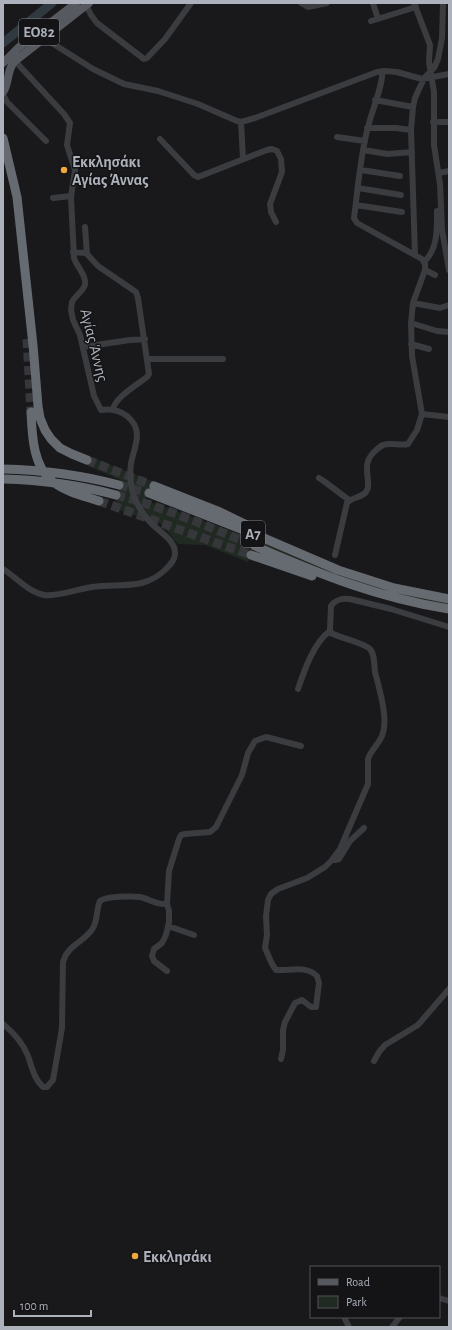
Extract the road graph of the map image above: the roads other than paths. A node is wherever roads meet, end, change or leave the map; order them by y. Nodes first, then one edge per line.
1 (76, 3) edge
2 (301, 3) edge
3 (327, 3) edge
4 (373, 3) edge
5 (443, 3) edge
6 (88, 4) edge
7 (189, 4) edge
8 (415, 5) edge
9 (446, 13) edge
10 (378, 19) junction
11 (371, 21) dead end
12 (44, 38) junction
13 (15, 61) junction
14 (3, 63) edge
15 (382, 71) junction
16 (449, 74) edge
17 (431, 75) junction
18 (5, 78) edge
19 (424, 79) junction
20 (3, 93) edge
21 (376, 100) junction
22 (413, 107) junction
23 (242, 122) junction
24 (434, 122) junction
25 (449, 122) edge
26 (367, 128) junction
27 (411, 130) junction
28 (337, 137) dead end
29 (3, 138) edge
30 (160, 139) dead end
31 (46, 141) dead end
32 (365, 141) junction
33 (364, 150) junction
34 (412, 152) junction
35 (243, 159) junction
36 (360, 170) junction
37 (449, 171) edge
38 (439, 173) junction
39 (400, 176) dead end
40 (358, 188) junction
41 (402, 195) dead end
42 (72, 196) junction
43 (53, 198) dead end
44 (441, 198) junction
45 (356, 205) junction
46 (402, 212) dead end
47 (276, 222) dead end
48 (85, 227) dead end
49 (73, 252) junction
50 (87, 254) junction
51 (415, 255) junction
52 (424, 262) junction
53 (426, 270) junction
54 (449, 270) edge
55 (26, 274) junction
56 (435, 275) dead end
57 (413, 303) junction
58 (449, 305) edge
59 (411, 323) junction
60 (449, 332) edge
61 (27, 339) tunnel mouth
62 (145, 339) junction
63 (411, 344) junction
64 (83, 347) junction
65 (429, 349) dead end
66 (148, 359) junction
67 (224, 359) dead end
68 (113, 410) junction
69 (31, 412) tunnel mouth
70 (422, 414) junction
71 (449, 417) edge
72 (87, 460) tunnel mouth
73 (3, 469) edge
74 (319, 478) dead end
75 (3, 479) edge
76 (119, 485) tunnel mouth
77 (151, 490) tunnel mouth
78 (116, 494) tunnel mouth
79 (349, 500) junction
80 (99, 501) tunnel mouth
81 (255, 546) tunnel mouth
82 (251, 555) tunnel mouth
83 (335, 555) dead end
84 (3, 569) edge
85 (373, 592) junction
86 (449, 599) edge
87 (449, 609) edge
88 (449, 627) edge
89 (330, 632) junction
90 (298, 689) dead end
91 (301, 746) dead end
92 (364, 828) dead end
93 (332, 860) junction
94 (167, 904) junction
95 (168, 926) junction
96 (194, 935) dead end
97 (167, 971) dead end
98 (449, 989) edge
99 (3, 1024) edge
100 (281, 1059) dead end
101 (374, 1061) dead end
102 (399, 1318) edge
103 (345, 1319) dead end
104 (349, 1327) edge
105 (392, 1327) edge

1 - 14 main road, ΕΟ82
2 - 3 street
4 - 10 street
5 - 9 street
6 - 7 street
6 - 12 main road, ΕΟ82
8 - 10 street
8 - 17 street
9 - 17 street
10 - 11 street
12 - 13 main road, ΕΟ82
12 - 23 street
13 - 18 main road, ΕΟ82
13 - 42 street, Αγίας Άννης
15 - 19 street
15 - 21 street
15 - 23 street
16 - 17 street
17 - 19 street
17 - 24 street
18 - 20 main road, ΕΟ82
19 - 22 street
20 - 31 street
21 - 22 street
21 - 26 street
22 - 27 street
23 - 35 street
24 - 25 street
24 - 38 street
26 - 27 street
26 - 32 street
27 - 34 street
28 - 32 street
29 - 55 highway
30 - 35 street
32 - 33 street
33 - 34 street
33 - 36 street
34 - 51 street
35 - 47 street
36 - 39 street
36 - 40 street
37 - 38 street
38 - 44 street
40 - 41 street
40 - 45 street
42 - 43 street
42 - 49 street, Αγίας Άννης
44 - 52 street
44 - 54 street
45 - 46 street
45 - 51 street
48 - 50 street
49 - 50 street
49 - 64 street, Αγίας Άννης
50 - 62 street
51 - 52 street
52 - 53 street
53 - 56 street
53 - 57 street
55 - 61 highway
55 - 72 highway
57 - 58 street
57 - 59 street
59 - 60 street
59 - 63 street
62 - 64 street
62 - 66 street
63 - 65 street
63 - 70 street
64 - 68 street, Αγίας Άννης
66 - 67 street
66 - 68 street
68 - 84 street, Αγίας Άννης
69 - 80 highway
70 - 71 street
70 - 79 street
73 - 76 highway
74 - 79 street
75 - 78 highway
77 - 86 highway
79 - 83 street
81 - 85 highway, Α7
82 - 85 highway
85 - 87 highway, Α7
88 - 89 street
89 - 90 street
89 - 93 street
91 - 94 street
92 - 93 street
93 - 100 street
94 - 95 street
94 - 99 street
95 - 96 street
95 - 97 street
98 - 101 street
102 - 105 street
103 - 104 street

